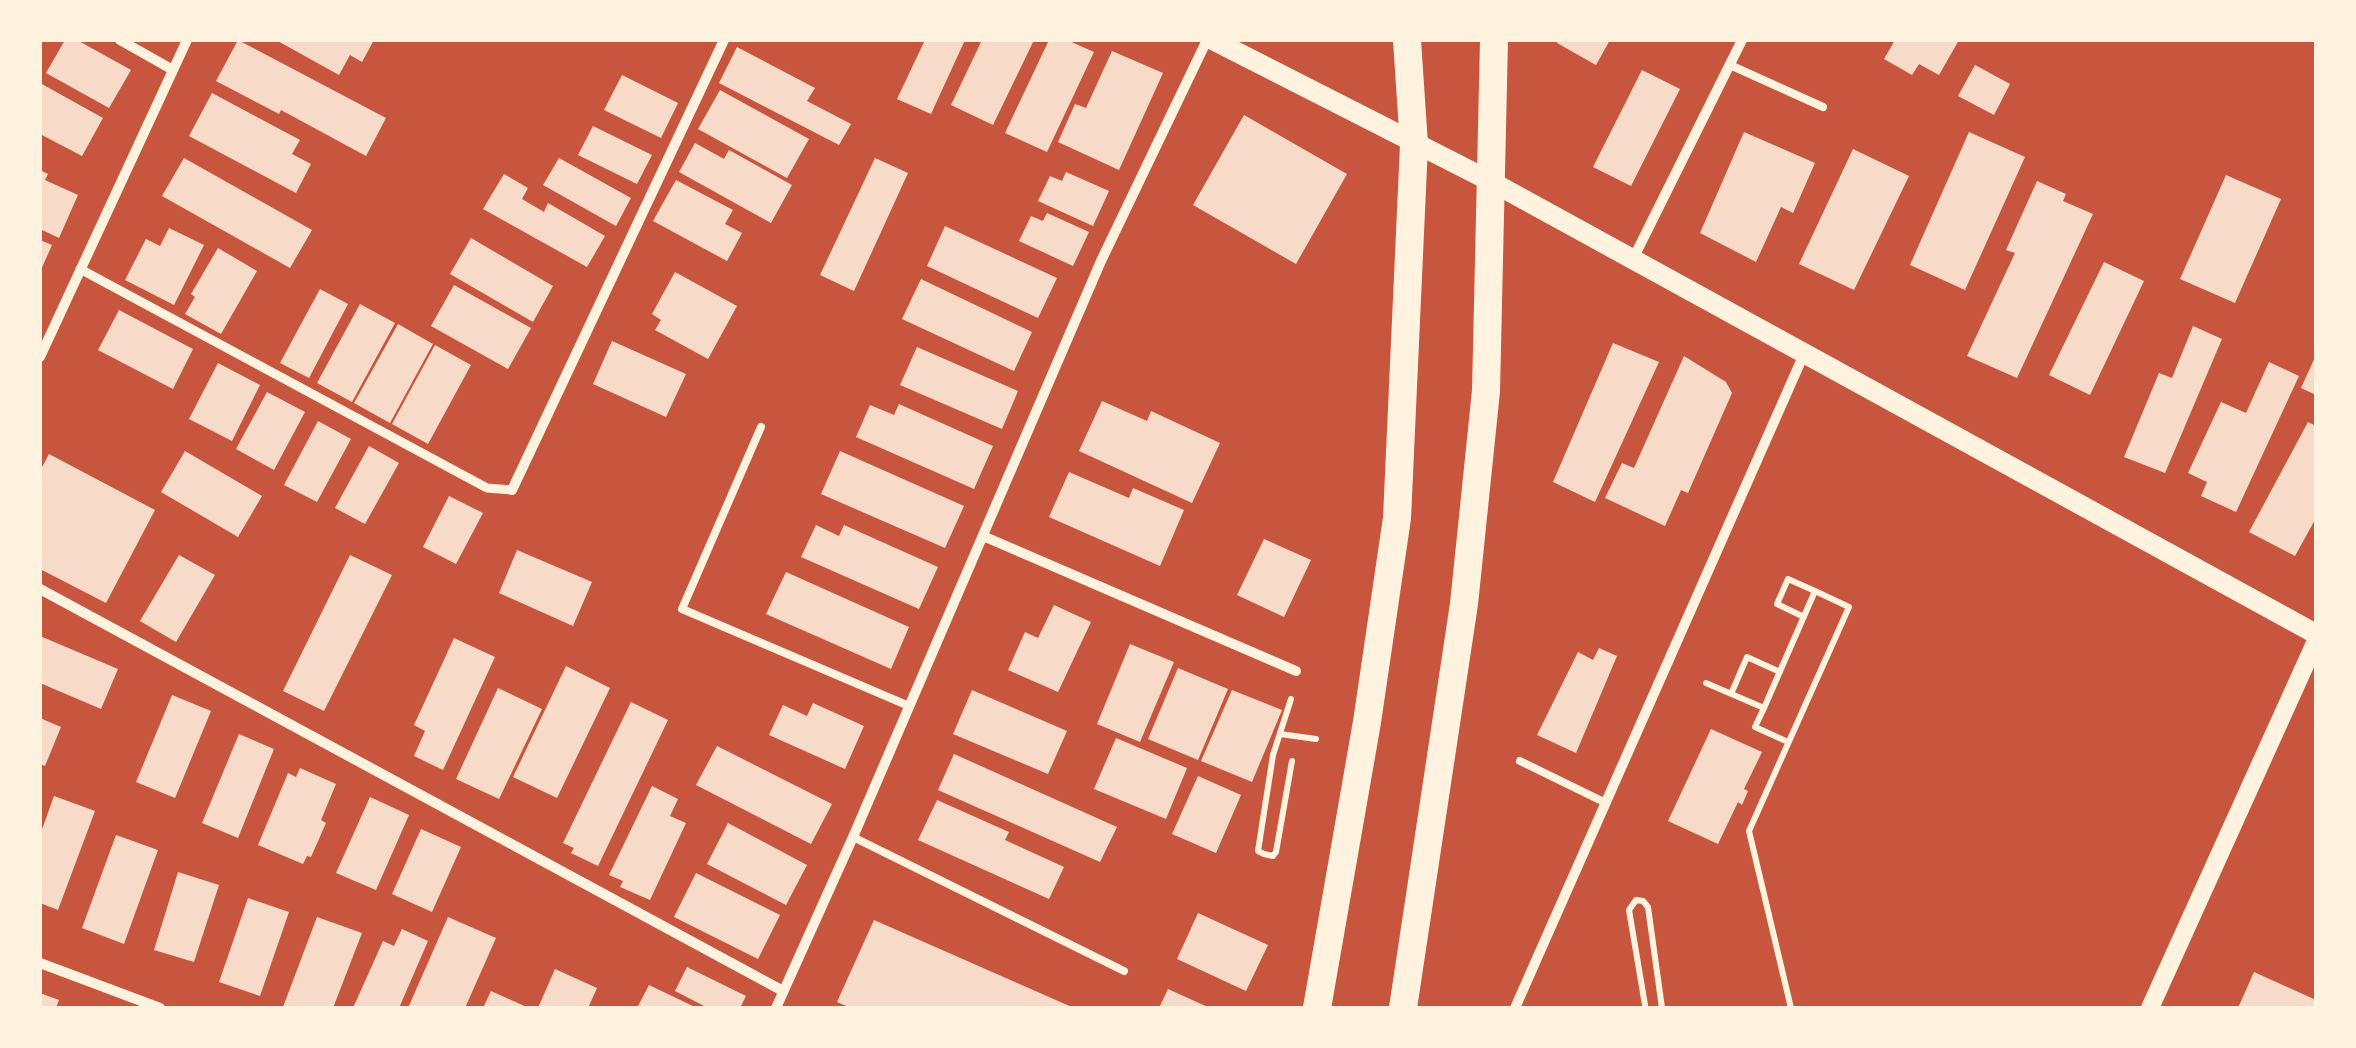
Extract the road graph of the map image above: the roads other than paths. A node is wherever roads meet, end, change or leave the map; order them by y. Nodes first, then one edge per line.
1 (120, 40) edge
2 (187, 40) edge
3 (724, 40) edge
4 (1210, 40) edge
5 (1408, 40) edge
6 (1494, 40) edge
7 (1742, 40) edge
8 (1730, 66) junction
9 (173, 70) junction
10 (1822, 107) dead end
11 (1414, 145) junction
12 (1492, 182) junction
13 (1633, 260) junction
14 (80, 269) junction
15 (41, 352) edge
16 (1804, 354) junction
17 (760, 427) dead end
18 (512, 490) joint
19 (983, 536) junction
20 (40, 590) edge
21 (2316, 637) edge
22 (1296, 671) dead end
23 (909, 706) junction
24 (1520, 761) dead end
25 (1606, 803) junction
26 (854, 837) junction
27 (40, 963) edge
28 (1124, 971) dead end
29 (784, 991) junction
30 (160, 1008) edge
31 (776, 1008) edge
32 (1317, 1008) edge
33 (1404, 1008) edge
34 (1515, 1008) edge
35 (2150, 1008) edge

1 - 9 street
2 - 9 street
3 - 18 street
4 - 11 main road
4 - 19 street
5 - 11 highway
6 - 12 highway
7 - 8 street
8 - 10 lane
8 - 13 street
9 - 14 street
11 - 12 main road
11 - 32 highway
12 - 13 main road
12 - 33 highway
13 - 16 main road
14 - 15 street
14 - 18 street
16 - 21 main road
16 - 25 street
17 - 23 lane
19 - 22 street
19 - 23 street
20 - 29 street
21 - 35 street
23 - 26 street
24 - 25 lane
25 - 34 street
26 - 28 lane
26 - 29 street
27 - 30 street
29 - 31 street

